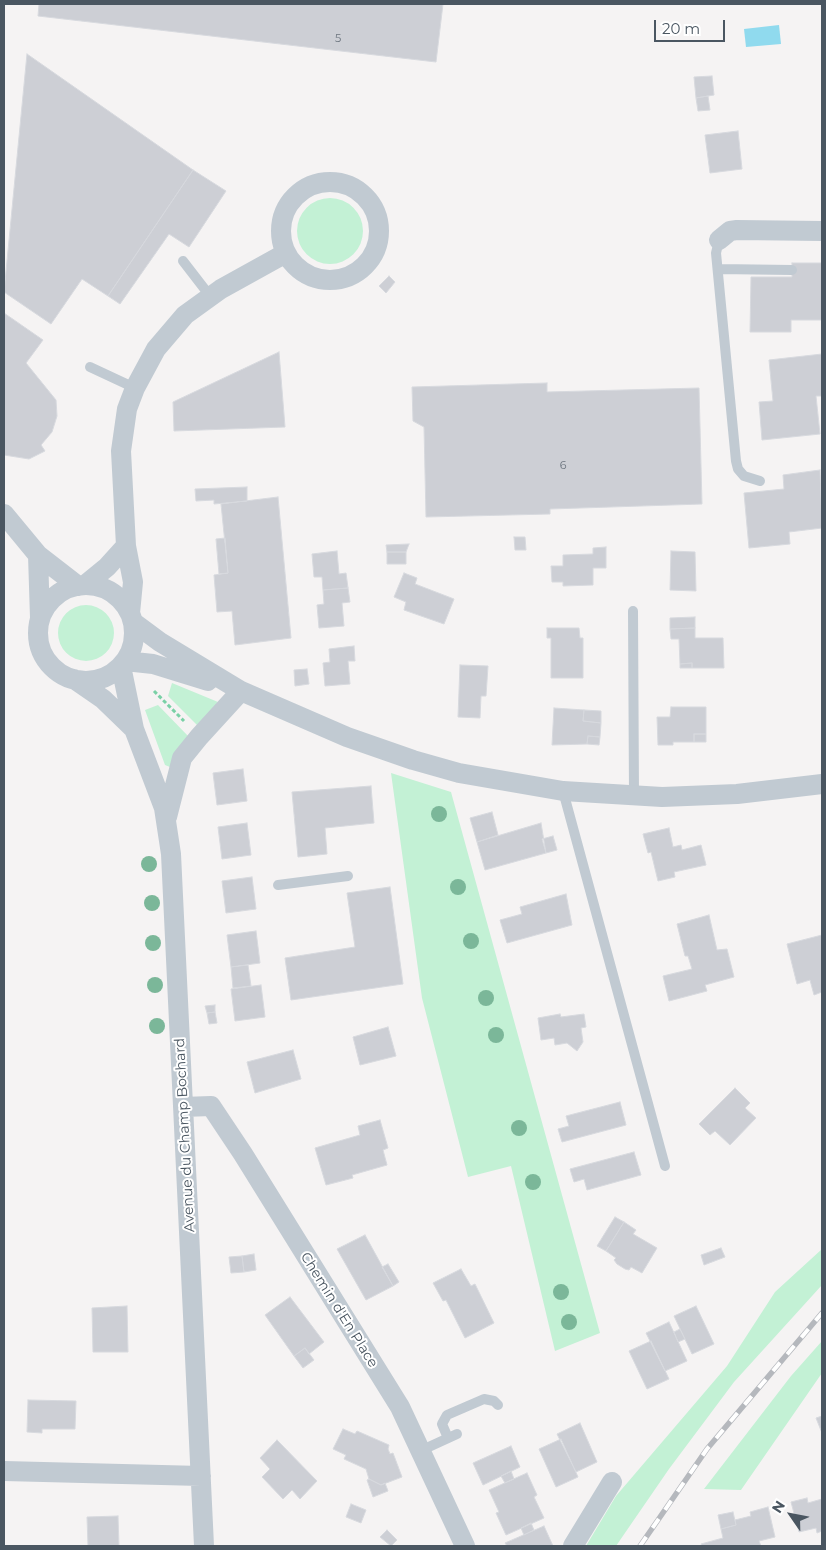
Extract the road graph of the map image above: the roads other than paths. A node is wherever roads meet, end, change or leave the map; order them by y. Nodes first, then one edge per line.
1 (822, 231) edge
2 (719, 240) joint
3 (286, 254) junction
4 (183, 261) dead end
5 (718, 269) junction
6 (792, 270) dead end
7 (210, 296) junction
8 (90, 367) dead end
9 (135, 388) junction
10 (760, 481) dead end
11 (4, 514) edge
12 (126, 546) junction
13 (38, 555) junction
14 (81, 585) junction
15 (632, 610) dead end
16 (132, 618) junction
17 (40, 620) junction
18 (123, 663) junction
19 (72, 678) junction
20 (241, 691) junction
21 (134, 729) junction
22 (822, 784) edge
23 (563, 791) junction
24 (634, 796) junction
25 (166, 818) junction
26 (348, 876) dead end
27 (278, 885) dead end
28 (183, 1107) junction
29 (665, 1166) dead end
30 (498, 1405) dead end
31 (420, 1452) junction
32 (4, 1471) edge
33 (201, 1476) junction
34 (612, 1482) dead end
35 (204, 1546) edge
36 (464, 1546) edge
37 (573, 1546) edge

1 - 2 street
2 - 5 lane
3 - 3 street
3 - 7 street
4 - 7 lane
5 - 6 lane
5 - 10 lane
7 - 9 street
8 - 9 lane
9 - 12 street
11 - 13 street
12 - 14 street
12 - 16 street
13 - 14 street
13 - 17 street
14 - 16 street
14 - 17 street
15 - 24 lane
16 - 18 street
16 - 20 street
17 - 19 street
18 - 19 street
18 - 20 street
18 - 21 street, Avenue du Champ Bochard
19 - 21 street, Avenue du Champ Bochard
20 - 23 street
20 - 25 street
21 - 25 street, Avenue du Champ Bochard
22 - 24 street
23 - 24 street
23 - 29 lane
25 - 28 street, Avenue du Champ Bochard
26 - 27 lane
28 - 31 street, Chemin d'En Place
28 - 33 street, Avenue du Champ Bochard
30 - 31 lane
31 - 36 street, Chemin d'En Place
32 - 33 street
33 - 35 street, Avenue du Champ Bochard
34 - 37 street

